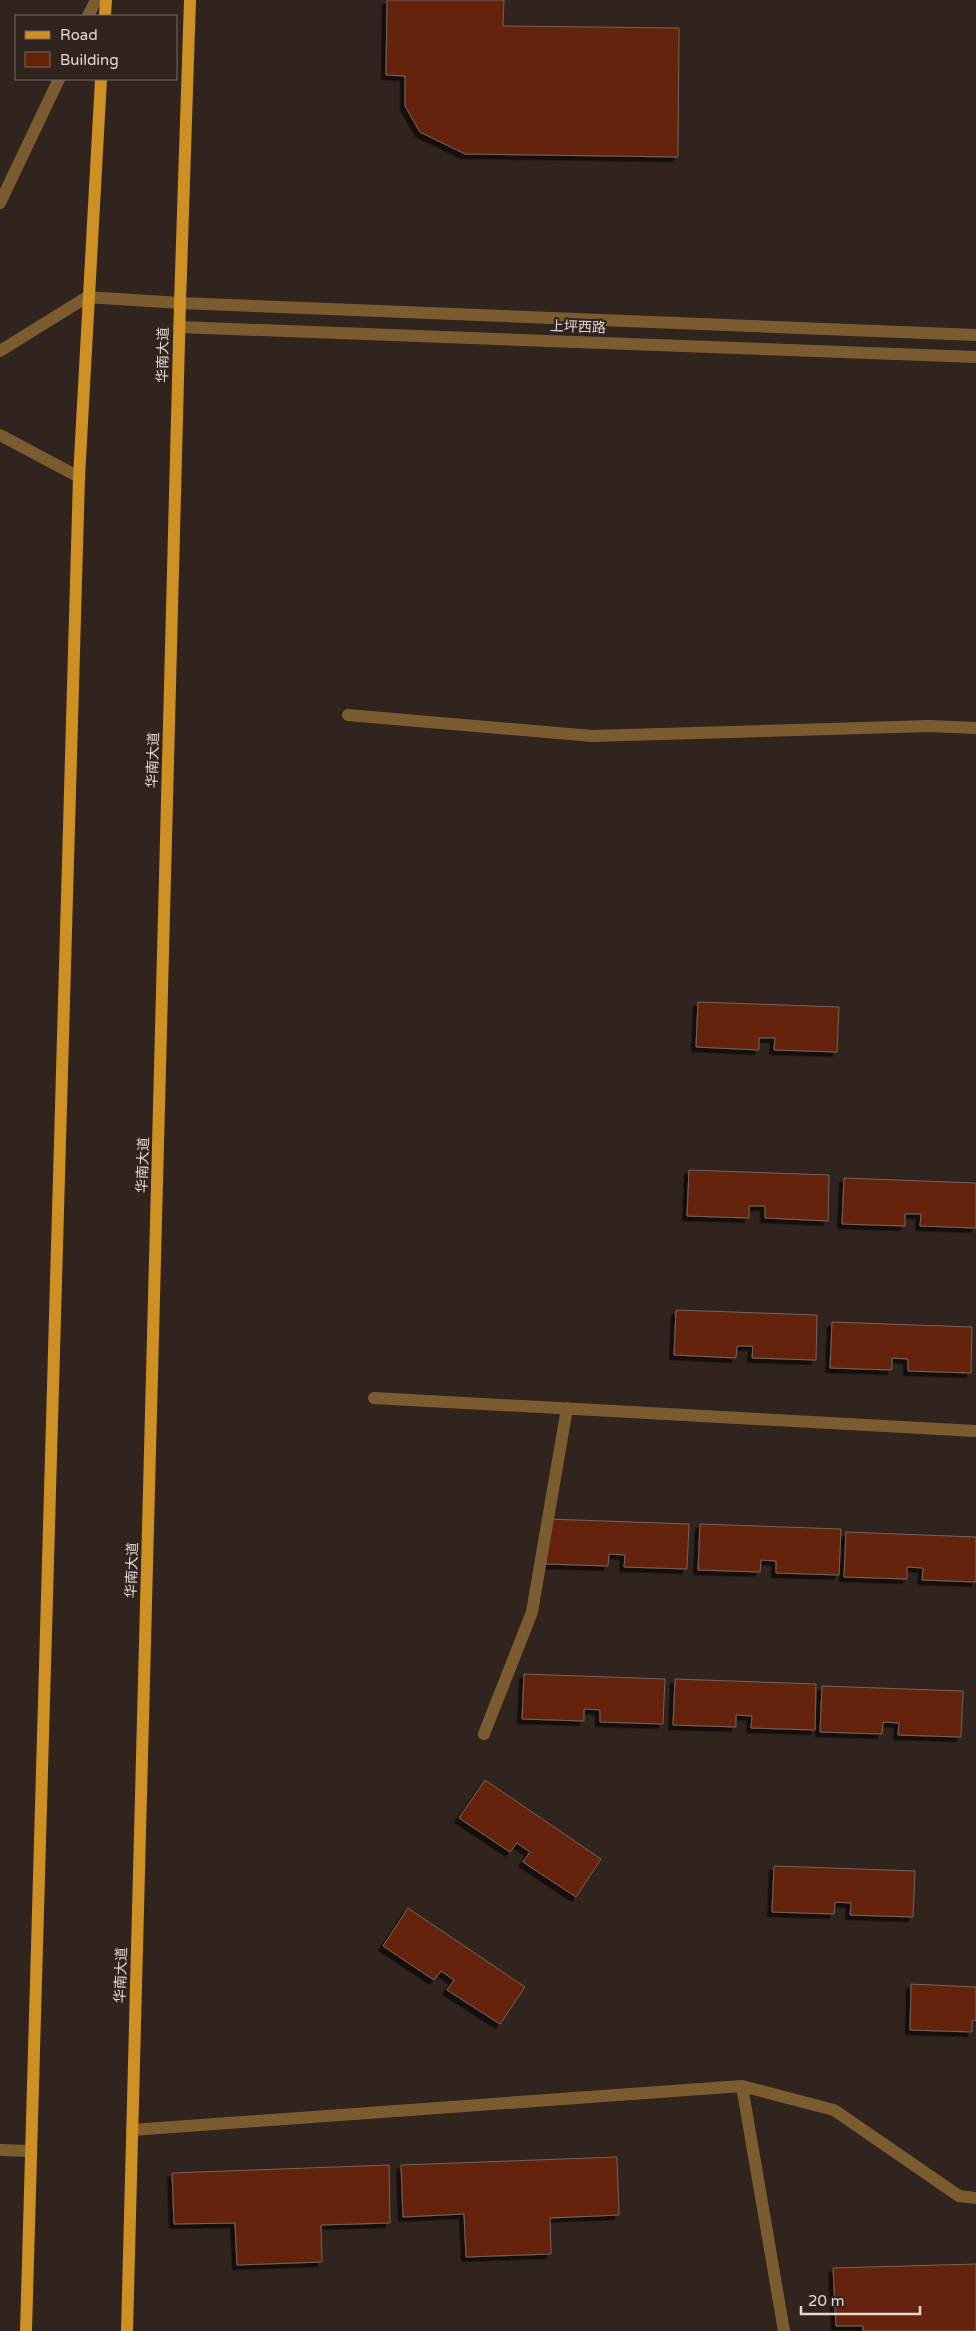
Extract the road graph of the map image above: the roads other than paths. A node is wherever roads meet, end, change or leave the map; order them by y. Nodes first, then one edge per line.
1 (96, 0) edge
2 (106, 0) edge
3 (190, 0) edge
4 (88, 15) edge
5 (105, 15) edge
6 (58, 80) edge
7 (101, 80) edge
8 (0, 203) edge
9 (87, 297) junction
10 (180, 304) junction
11 (179, 327) junction
12 (976, 335) edge
13 (0, 351) edge
14 (976, 357) edge
15 (0, 435) edge
16 (79, 477) junction
17 (348, 714) dead end
18 (976, 728) edge
19 (374, 1398) dead end
20 (567, 1408) junction
21 (976, 1431) edge
22 (484, 1734) dead end
23 (742, 2086) junction
24 (132, 2130) junction
25 (0, 2150) edge
26 (30, 2151) junction
27 (976, 2198) edge
28 (26, 2331) edge
29 (127, 2331) edge
30 (784, 2331) edge

1 - 4 street
2 - 5 main road
3 - 10 main road, 华南大道
6 - 8 street
7 - 9 main road
9 - 10 street, 上坪西路
9 - 13 street
9 - 16 main road
10 - 11 main road, 华南大道
10 - 12 street, 上坪西路
11 - 14 street, 上坪西路
11 - 24 main road, 华南大道
15 - 16 street
16 - 26 main road
17 - 18 street
19 - 20 street
20 - 21 street
20 - 22 street
23 - 24 street
23 - 27 street
23 - 30 street
24 - 29 main road, 华南大道
25 - 26 street
26 - 28 main road

